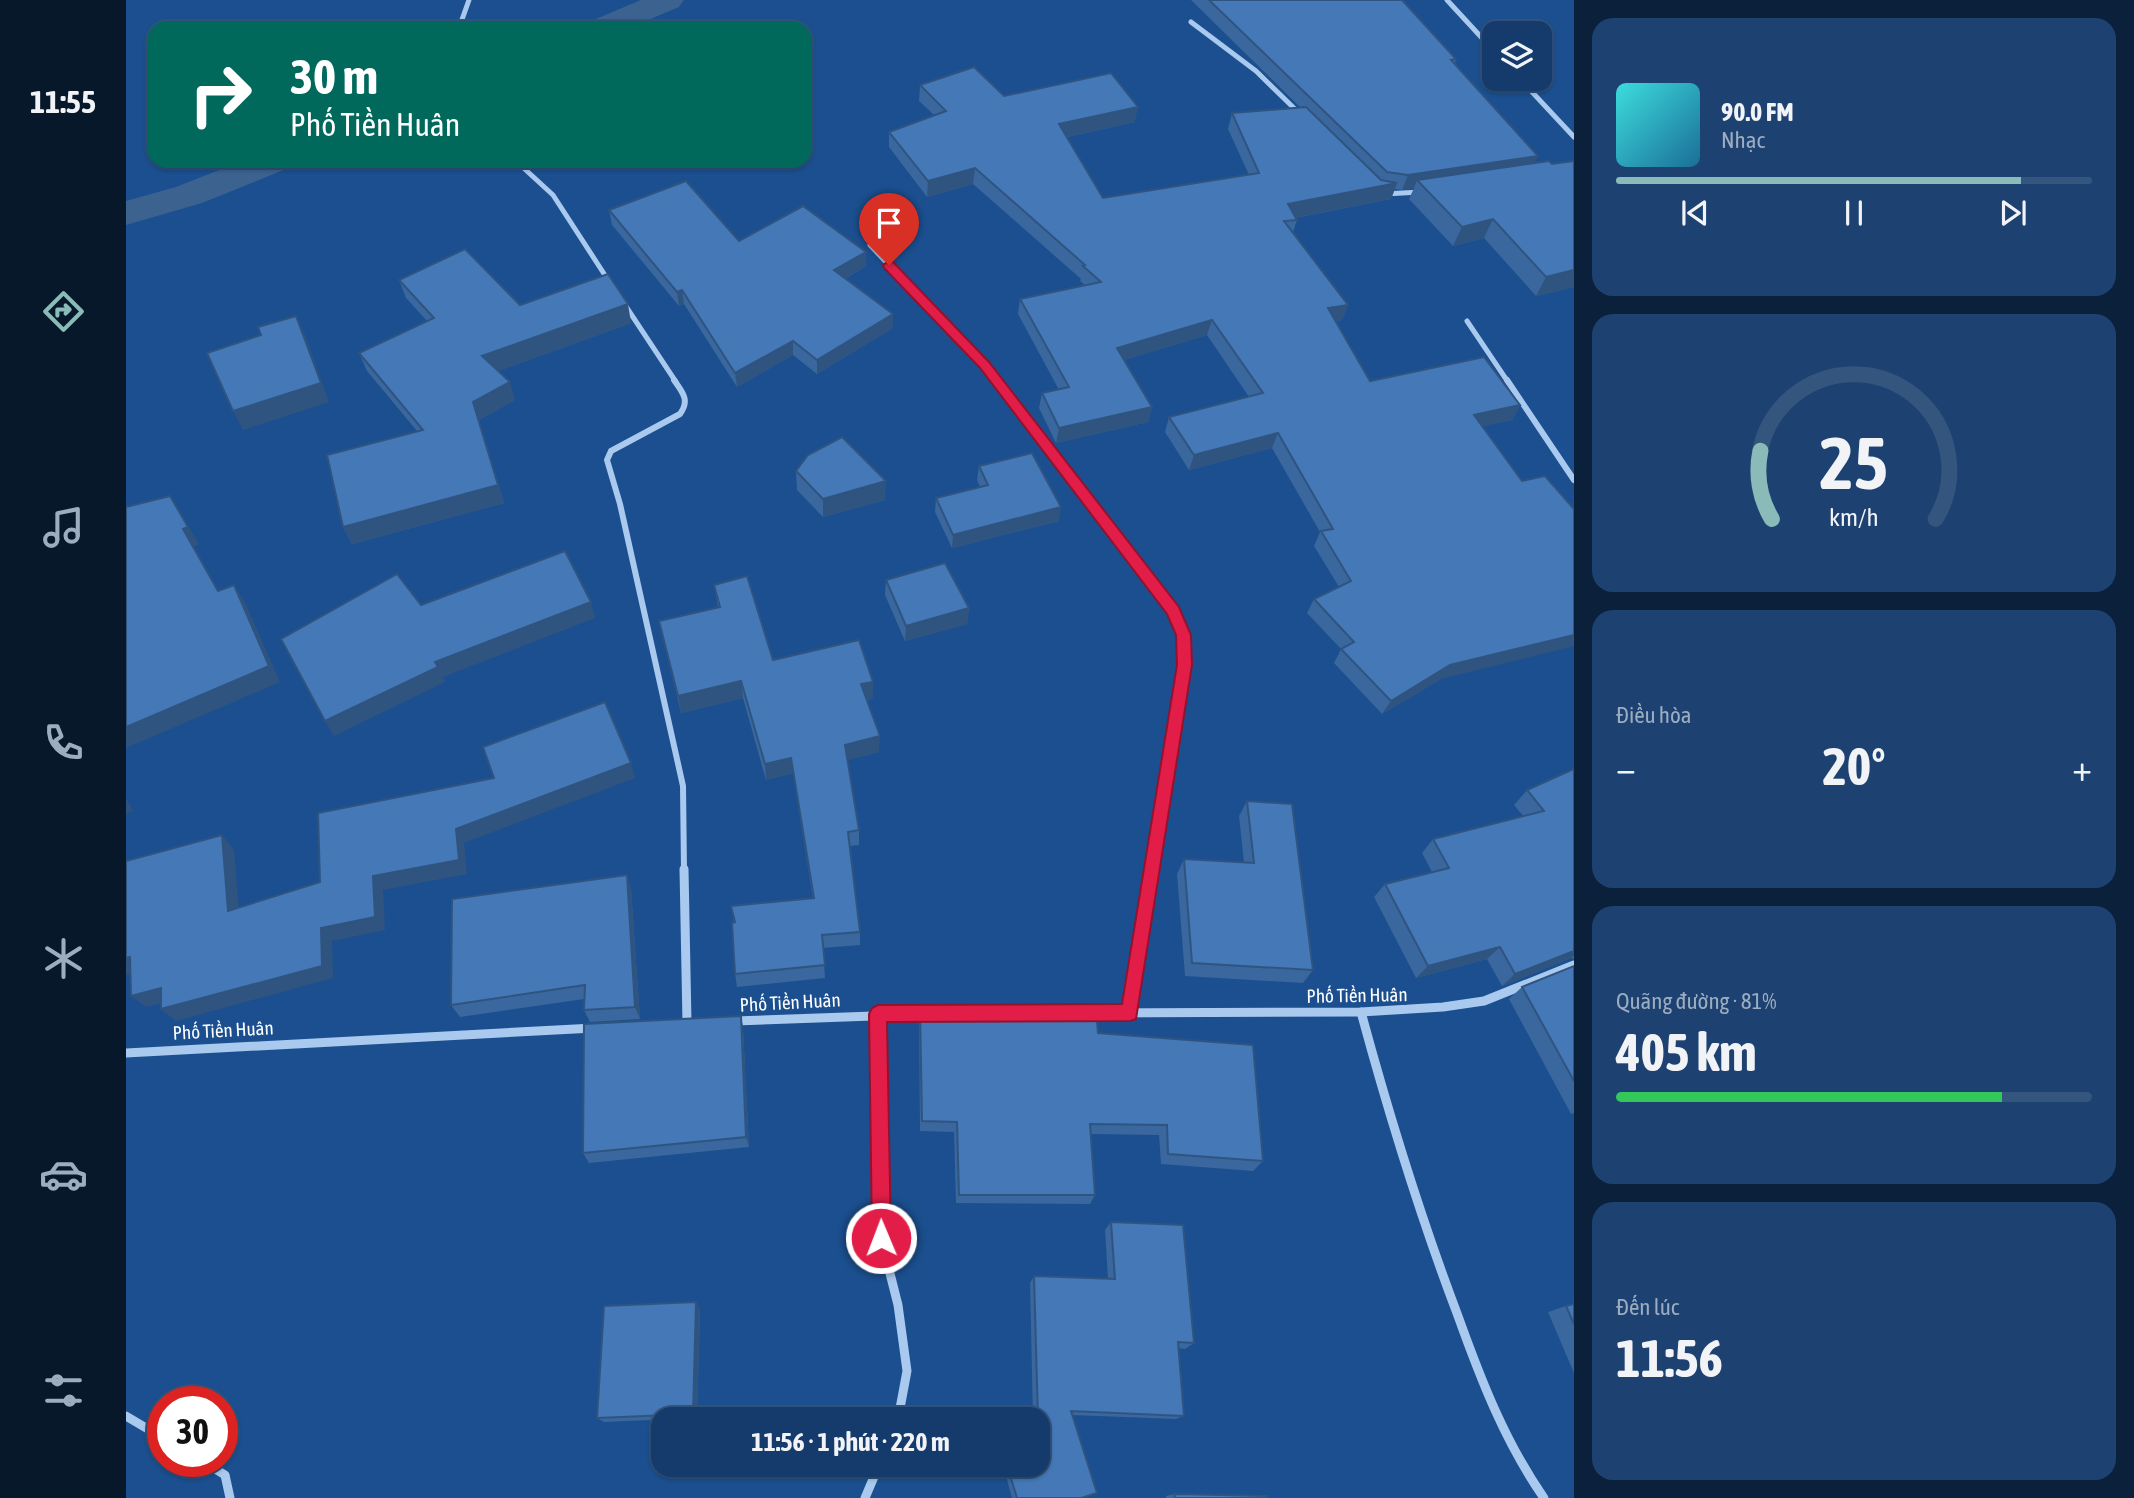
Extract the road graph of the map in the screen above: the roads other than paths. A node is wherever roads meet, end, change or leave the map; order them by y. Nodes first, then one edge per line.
1 (468, 0) edge
2 (1447, 0) edge
3 (461, 21) edge
4 (1191, 22) dead end
5 (1482, 38) edge
6 (1531, 91) edge
7 (1304, 117) edge
8 (1574, 137) edge
9 (524, 168) edge
10 (1428, 191) edge
11 (1379, 192) edge
12 (870, 245) dead end
13 (612, 285) edge
14 (619, 297) edge
15 (1467, 321) dead end
16 (1574, 480) edge
17 (1574, 965) edge
18 (1361, 1012) junction
19 (1074, 1013) edge
20 (1130, 1013) junction
21 (878, 1014) junction
22 (934, 1014) edge
23 (728, 1021) edge
24 (701, 1022) edge
25 (687, 1023) junction
26 (673, 1024) edge
27 (605, 1027) edge
28 (126, 1053) edge
29 (900, 1407) edge
30 (127, 1418) edge
31 (147, 1429) edge
32 (225, 1477) edge
33 (874, 1477) edge
34 (230, 1498) edge
35 (866, 1498) edge
36 (1544, 1498) edge

1 - 3 street
2 - 5 street
4 - 7 street
6 - 8 street
9 - 13 street
10 - 11 street
12 - 20 street
14 - 25 street
15 - 16 street
17 - 18 street, Phố Tiền Huân
18 - 20 street, Phố Tiền Huân
18 - 36 street
19 - 20 street, Phố Tiền Huân
21 - 22 street, Phố Tiền Huân
21 - 23 street, Phố Tiền Huân
21 - 29 street
24 - 25 street
25 - 26 street
27 - 28 street, Phố Tiền Huân
30 - 31 street
32 - 34 street
33 - 35 street

